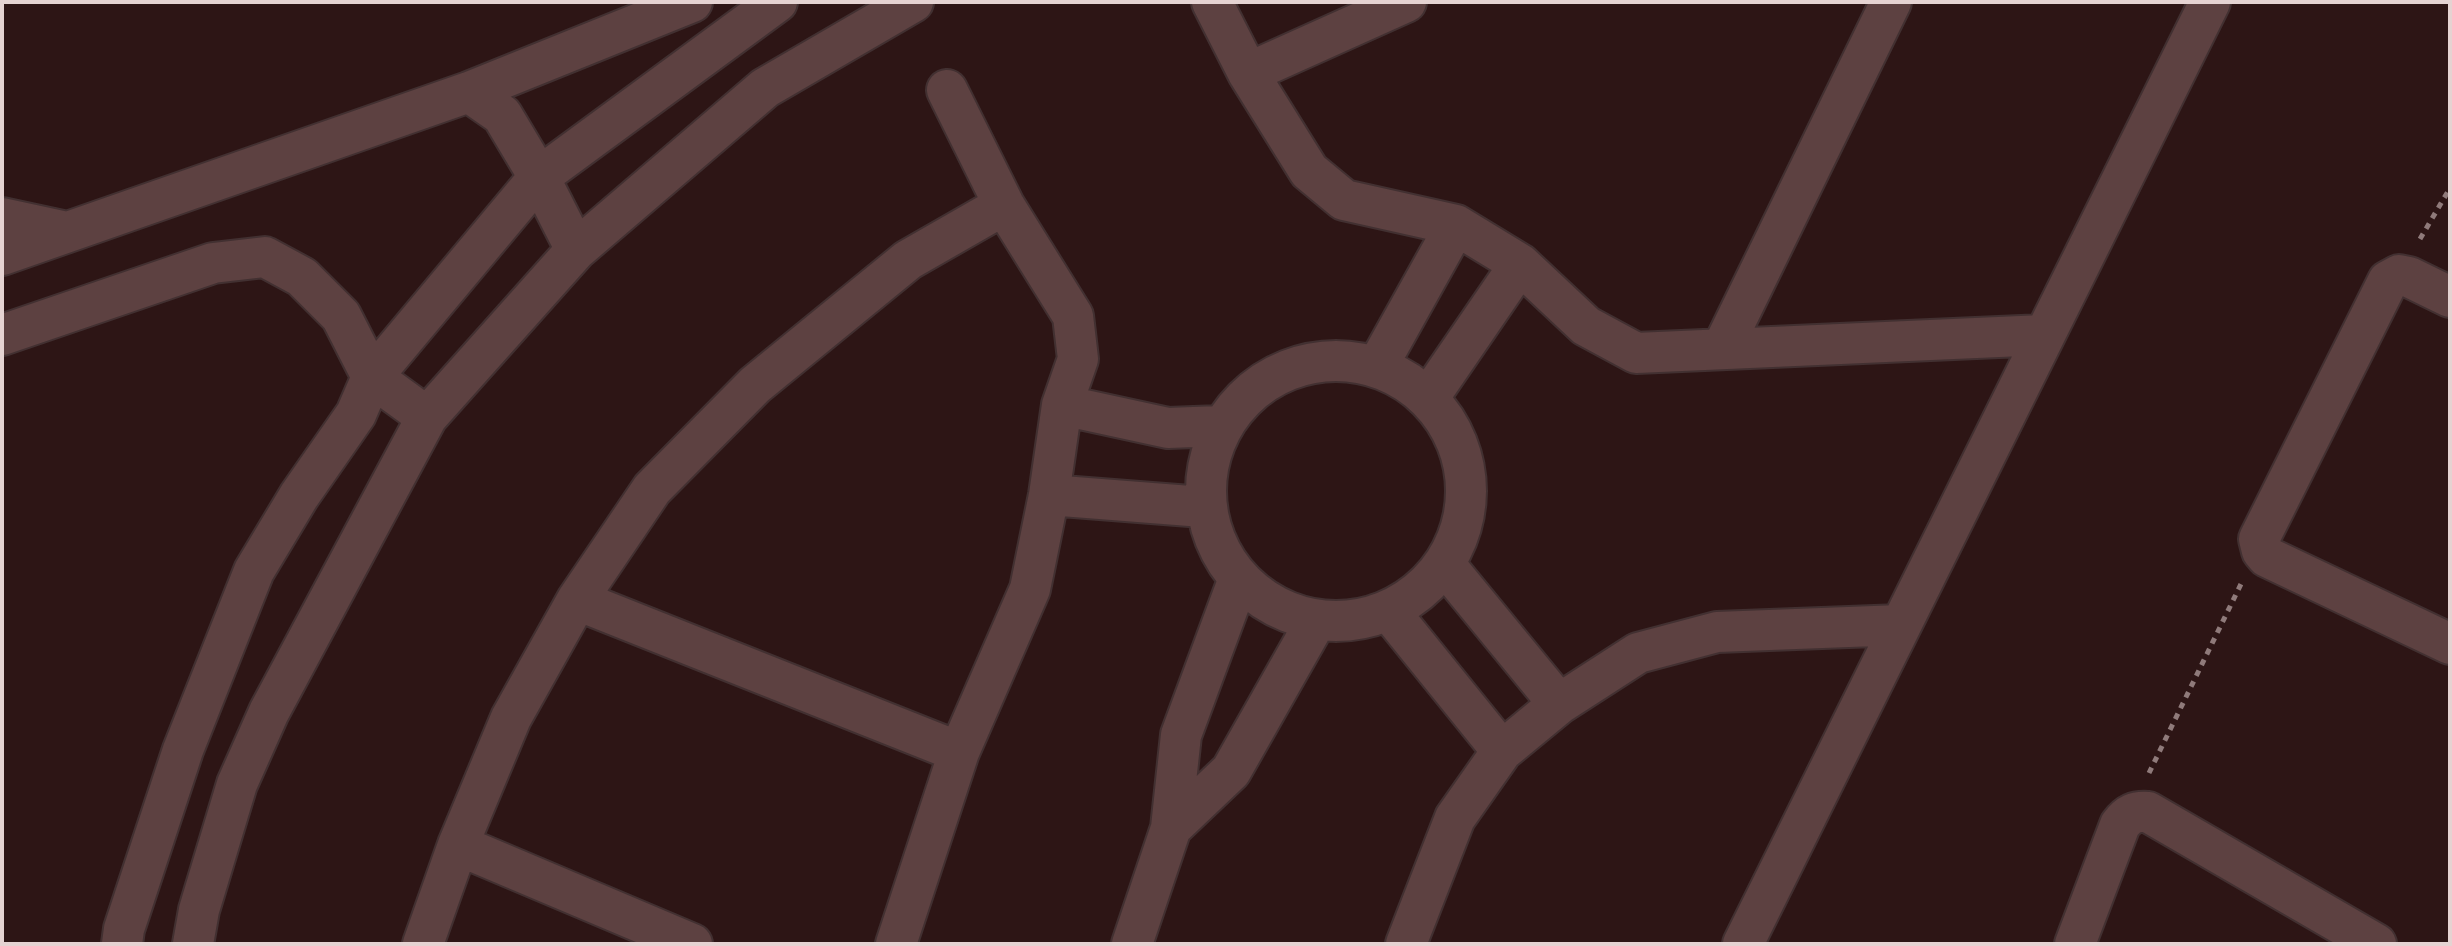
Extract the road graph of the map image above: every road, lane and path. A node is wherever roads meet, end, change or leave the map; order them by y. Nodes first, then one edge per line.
1 (692, 2) edge
2 (777, 2) edge
3 (913, 2) edge
4 (1212, 2) edge
5 (1406, 2) edge
6 (1891, 2) edge
7 (2210, 2) edge
8 (1248, 73) junction
9 (947, 90) dead end
10 (469, 92) junction
11 (539, 177) junction
12 (2450, 188) edge
13 (1004, 205) junction
14 (2, 218) edge
15 (1456, 225) junction
16 (67, 232) junction
17 (576, 250) junction
18 (2, 255) edge
19 (1520, 264) junction
20 (2399, 275) junction
21 (2450, 297) edge
22 (2, 335) edge
23 (2044, 335) junction
24 (1722, 349) junction
25 (1378, 365) junction
26 (372, 377) junction
27 (1429, 397) junction
28 (1062, 405) junction
29 (427, 417) junction
30 (1220, 426) junction
31 (1049, 495) junction
32 (1203, 507) junction
33 (2260, 545) junction
34 (1445, 565) junction
35 (1238, 581) junction
36 (577, 600) junction
37 (1389, 611) junction
38 (1316, 621) junction
39 (1901, 625) junction
40 (2450, 644) edge
41 (1559, 704) junction
42 (1502, 751) junction
43 (959, 752) junction
44 (2130, 814) junction
45 (1171, 828) junction
46 (458, 845) junction
47 (122, 944) edge
48 (193, 944) edge
49 (423, 944) edge
50 (692, 944) edge
51 (896, 944) edge
52 (1132, 944) edge
53 (1406, 944) edge
54 (1743, 944) edge
55 (2075, 944) edge
56 (2376, 944) edge

1 - 10 street
2 - 11 street
3 - 17 street
4 - 8 street
5 - 8 street
6 - 24 street
7 - 23 street
8 - 15 street
9 - 13 street
10 - 11 street
10 - 16 street
11 - 17 street
11 - 26 street
12 - 20 path
13 - 28 street
13 - 36 street
14 - 16 street
15 - 19 street
15 - 25 street
16 - 18 street
17 - 29 street
19 - 24 street
19 - 27 street
20 - 21 street
20 - 33 street
22 - 26 street
23 - 24 street
23 - 39 street
25 - 27 street
25 - 30 street
26 - 29 street
26 - 47 street
27 - 34 street
28 - 30 street
28 - 31 street
29 - 48 street
30 - 32 street
31 - 32 street
31 - 43 street
32 - 35 street
33 - 40 street
33 - 44 path
34 - 37 street
34 - 41 street
35 - 38 street
35 - 45 street
36 - 43 street
36 - 46 street
37 - 38 street
37 - 42 street
38 - 45 street
39 - 41 street
39 - 54 street
41 - 42 street
42 - 53 street
43 - 51 street
44 - 55 street
44 - 56 street
45 - 52 street
46 - 49 street
46 - 50 street

